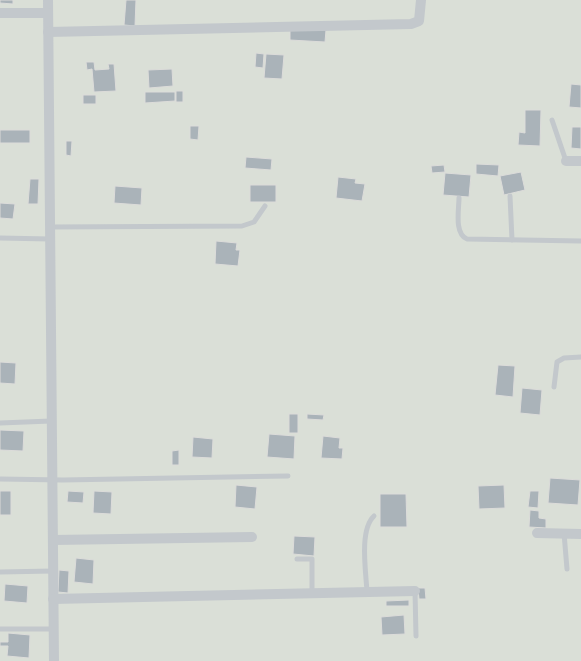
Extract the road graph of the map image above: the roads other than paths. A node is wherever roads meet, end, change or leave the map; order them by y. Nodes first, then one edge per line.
1 (48, 0) edge
2 (421, 0) edge
3 (48, 12) junction
4 (0, 13) edge
5 (48, 32) junction
6 (552, 120) dead end
7 (566, 161) joint
8 (581, 161) edge
9 (510, 196) dead end
10 (459, 198) dead end
11 (265, 206) dead end
12 (50, 227) junction
13 (0, 238) edge
14 (50, 238) junction
15 (512, 240) junction
16 (581, 241) edge
17 (581, 357) edge
18 (554, 387) dead end
19 (52, 422) junction
20 (0, 423) edge
21 (288, 476) dead end
22 (0, 478) edge
23 (52, 479) junction
24 (374, 516) dead end
25 (537, 533) dead end
26 (564, 533) junction
27 (581, 534) edge
28 (252, 537) dead end
29 (53, 540) junction
30 (297, 559) dead end
31 (567, 569) dead end
32 (53, 571) junction
33 (0, 572) edge
34 (415, 591) joint
35 (367, 592) junction
36 (312, 593) junction
37 (53, 599) junction
38 (0, 629) edge
39 (53, 629) junction
40 (416, 636) dead end
41 (54, 661) edge

1 - 3 street
2 - 5 street
3 - 4 street
3 - 5 street
5 - 12 street
6 - 7 lane
7 - 8 street
9 - 15 lane
10 - 15 lane
11 - 12 lane
12 - 14 street
13 - 14 lane
14 - 19 street
15 - 16 lane
17 - 18 lane
19 - 20 lane
19 - 23 street
21 - 23 lane
22 - 23 lane
23 - 29 street
24 - 35 lane
25 - 26 street
26 - 27 street
26 - 31 lane
28 - 29 street
29 - 32 street
30 - 36 lane
32 - 33 lane
32 - 37 street
34 - 35 street
34 - 40 lane
35 - 36 street
36 - 37 street
37 - 39 street
38 - 39 lane
39 - 41 street

